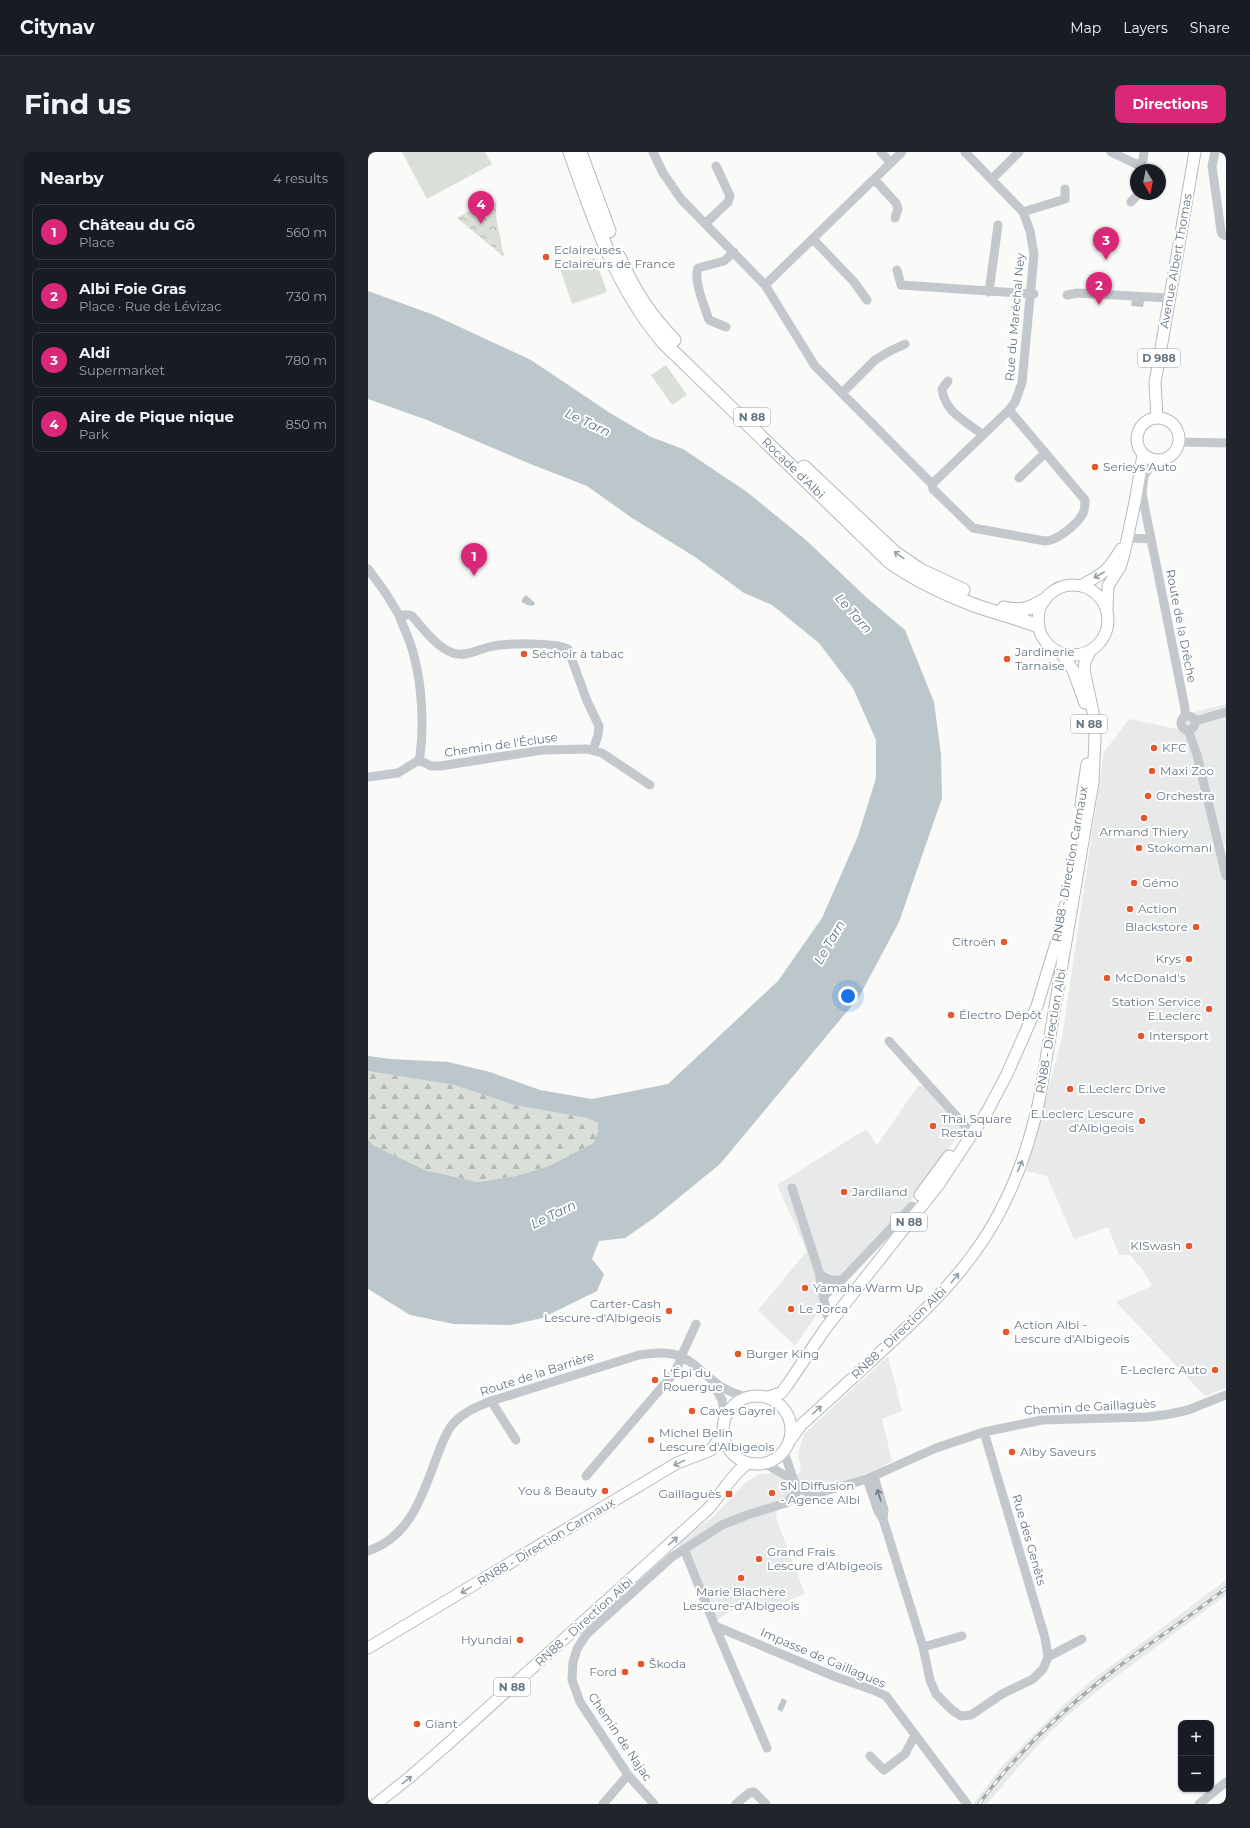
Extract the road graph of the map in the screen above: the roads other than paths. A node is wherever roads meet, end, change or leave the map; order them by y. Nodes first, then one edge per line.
1 (653, 152) edge
2 (881, 152) edge
3 (902, 152) edge
4 (966, 152) edge
5 (1019, 152) edge
6 (1111, 152) edge
7 (1144, 152) edge
8 (1195, 152) edge
9 (1215, 152) edge
10 (573, 154) edge
11 (891, 163) junction
12 (1133, 164) edge
13 (1141, 164) edge
14 (716, 166) dead end
15 (874, 179) junction
16 (992, 179) junction
17 (1065, 189) dead end
18 (1023, 212) junction
19 (895, 218) dead end
20 (705, 224) junction
21 (998, 225) dead end
22 (1226, 236) edge
23 (813, 239) junction
24 (734, 252) junction
25 (897, 270) dead end
26 (765, 285) junction
27 (989, 292) junction
28 (1032, 294) junction
29 (1067, 295) dead end
30 (1169, 298) junction
31 (867, 300) dead end
32 (726, 327) dead end
33 (906, 344) dead end
34 (948, 381) dead end
35 (842, 393) junction
36 (1009, 410) junction
37 (1157, 418) junction
38 (983, 435) junction
39 (1179, 442) junction
40 (1226, 443) edge
41 (1045, 453) junction
42 (1143, 455) junction
43 (1154, 461) junction
44 (1019, 478) dead end
45 (932, 484) junction
46 (1128, 538) junction
47 (1151, 540) junction
48 (368, 569) edge
49 (1081, 586) junction
50 (1044, 600) junction
51 (1107, 610) junction
52 (399, 616) junction
53 (1038, 626) junction
54 (1090, 651) junction
55 (1062, 653) junction
56 (1226, 712) edge
57 (1185, 717) junction
58 (1195, 720) junction
59 (1190, 730) junction
60 (593, 750) junction
61 (419, 760) junction
62 (368, 777) edge
63 (650, 785) dead end
64 (1226, 876) edge
65 (1064, 912) junction
66 (889, 1041) dead end
67 (968, 1129) junction
68 (792, 1188) dead end
69 (912, 1206) junction
70 (818, 1272) junction
71 (842, 1280) junction
72 (823, 1297) junction
73 (827, 1315) junction
74 (696, 1324) dead end
75 (682, 1357) junction
76 (792, 1377) junction
77 (711, 1379) junction
78 (1226, 1395) edge
79 (746, 1397) junction
80 (768, 1397) junction
81 (491, 1401) junction
82 (726, 1415) junction
83 (984, 1432) junction
84 (722, 1435) junction
85 (791, 1439) junction
86 (516, 1440) dead end
87 (784, 1452) junction
88 (747, 1464) junction
89 (766, 1464) junction
90 (586, 1476) dead end
91 (870, 1478) junction
92 (796, 1484) junction
93 (684, 1549) junction
94 (368, 1551) edge
95 (715, 1626) junction
96 (962, 1636) dead end
97 (1082, 1638) dead end
98 (923, 1647) junction
99 (368, 1648) edge
100 (1048, 1657) junction
101 (915, 1735) junction
102 (766, 1748) dead end
103 (870, 1756) dead end
104 (628, 1775) junction
105 (1226, 1782) edge
106 (376, 1804) edge
107 (603, 1804) edge
108 (654, 1804) edge
109 (736, 1804) edge
110 (766, 1804) edge
111 (967, 1804) edge
112 (1199, 1804) edge

1 - 20 street
2 - 11 street
3 - 11 street
4 - 16 street, Rue du Maréchal Ney
5 - 16 street
6 - 12 street
7 - 13 street
8 - 30 main road, Avenue Albert Thomas
9 - 22 street
50 -> 10 highway, Rocade d'Albi / N 88
10 - 53 highway, Rocade d'Albi / N 88
11 - 15 street
14 - 20 street
15 - 19 street
15 - 23 street
16 - 18 street, Rue du Maréchal Ney
17 - 18 street
18 - 28 street, Rue du Maréchal Ney
20 - 24 street
21 - 27 street
23 - 26 street
23 - 31 street
24 - 26 street
24 - 32 street
25 - 27 street
26 - 35 street
27 - 28 street
28 - 36 street, Rue du Maréchal Ney
29 - 30 street
30 - 37 main road, Avenue Albert Thomas / D 988
33 - 35 street
34 - 38 street
35 - 45 street
36 - 38 street, Rue du Maréchal Ney
36 - 41 street
37 - 39 main road
37 - 42 main road
38 - 45 street, Rue du Maréchal Ney
39 - 40 street
39 - 43 main road
41 - 44 street
41 - 45 street
42 - 43 main road
42 - 46 main road
43 - 47 street, Route de la Drêche
46 - 47 street
46 -> 49 main road
46 - 51 main road
47 - 57 street, Route de la Drêche
48 - 52 street
49 - 50 main road
49 - 51 main road
50 - 53 main road
51 - 54 main road
52 - 60 street
52 - 61 street
53 - 55 main road
54 - 55 main road
85 -> 54 main road, RN88 - Direction Albi / N 88
55 - 65 main road, RN88 - Direction Carmaux / N 88
56 - 58 street
57 - 58 street
57 - 59 street
58 - 59 street
59 - 64 street
60 - 61 street, Chemin de l'Écluse
60 - 63 street, Chemin de l'Écluse
61 - 62 street
65 - 67 main road
65 - 76 main road, RN88 - Direction Carmaux / N 88
66 - 67 street
67 - 69 main road
68 - 70 street
69 - 71 street
69 - 73 main road
70 - 71 street
70 - 72 street
71 - 72 street
72 - 73 street
73 - 76 main road
74 - 75 street
75 - 77 street, Route de la Barrière
75 - 81 street, Route de la Barrière
75 - 90 street
76 - 80 main road, RN88 - Direction Carmaux / N 88
77 - 79 street, Route de la Barrière
77 - 82 street, Route de la Barrière
78 - 83 street, Chemin de Gaillaguès
79 - 80 main road
79 - 82 main road
80 - 85 main road
81 - 86 street
81 - 94 street, Route de la Barrière
82 - 84 main road
83 - 91 street, Chemin de Gaillaguès
83 - 100 street, Rue des Genêts
84 - 88 main road
84 -> 99 main road, RN88 - Direction Carmaux
85 - 87 main road
87 - 89 main road
87 - 92 street
88 - 89 main road
106 -> 88 main road, RN88 - Direction Albi / N 88
89 - 92 street, Chemin de Gaillaguès
91 - 92 street, Chemin de Gaillaguès
91 - 98 street
92 - 93 street, Chemin de Najac
93 - 95 street
93 - 104 street, Chemin de Najac
95 - 101 street, Impasse de Gaillagues
95 - 102 street
96 - 98 street
97 - 100 street
98 - 100 street
101 - 103 street
101 - 111 street, Impasse de Gaillagues
104 - 107 street
104 - 108 street, Chemin de Najac
105 - 112 street
109 - 110 street

